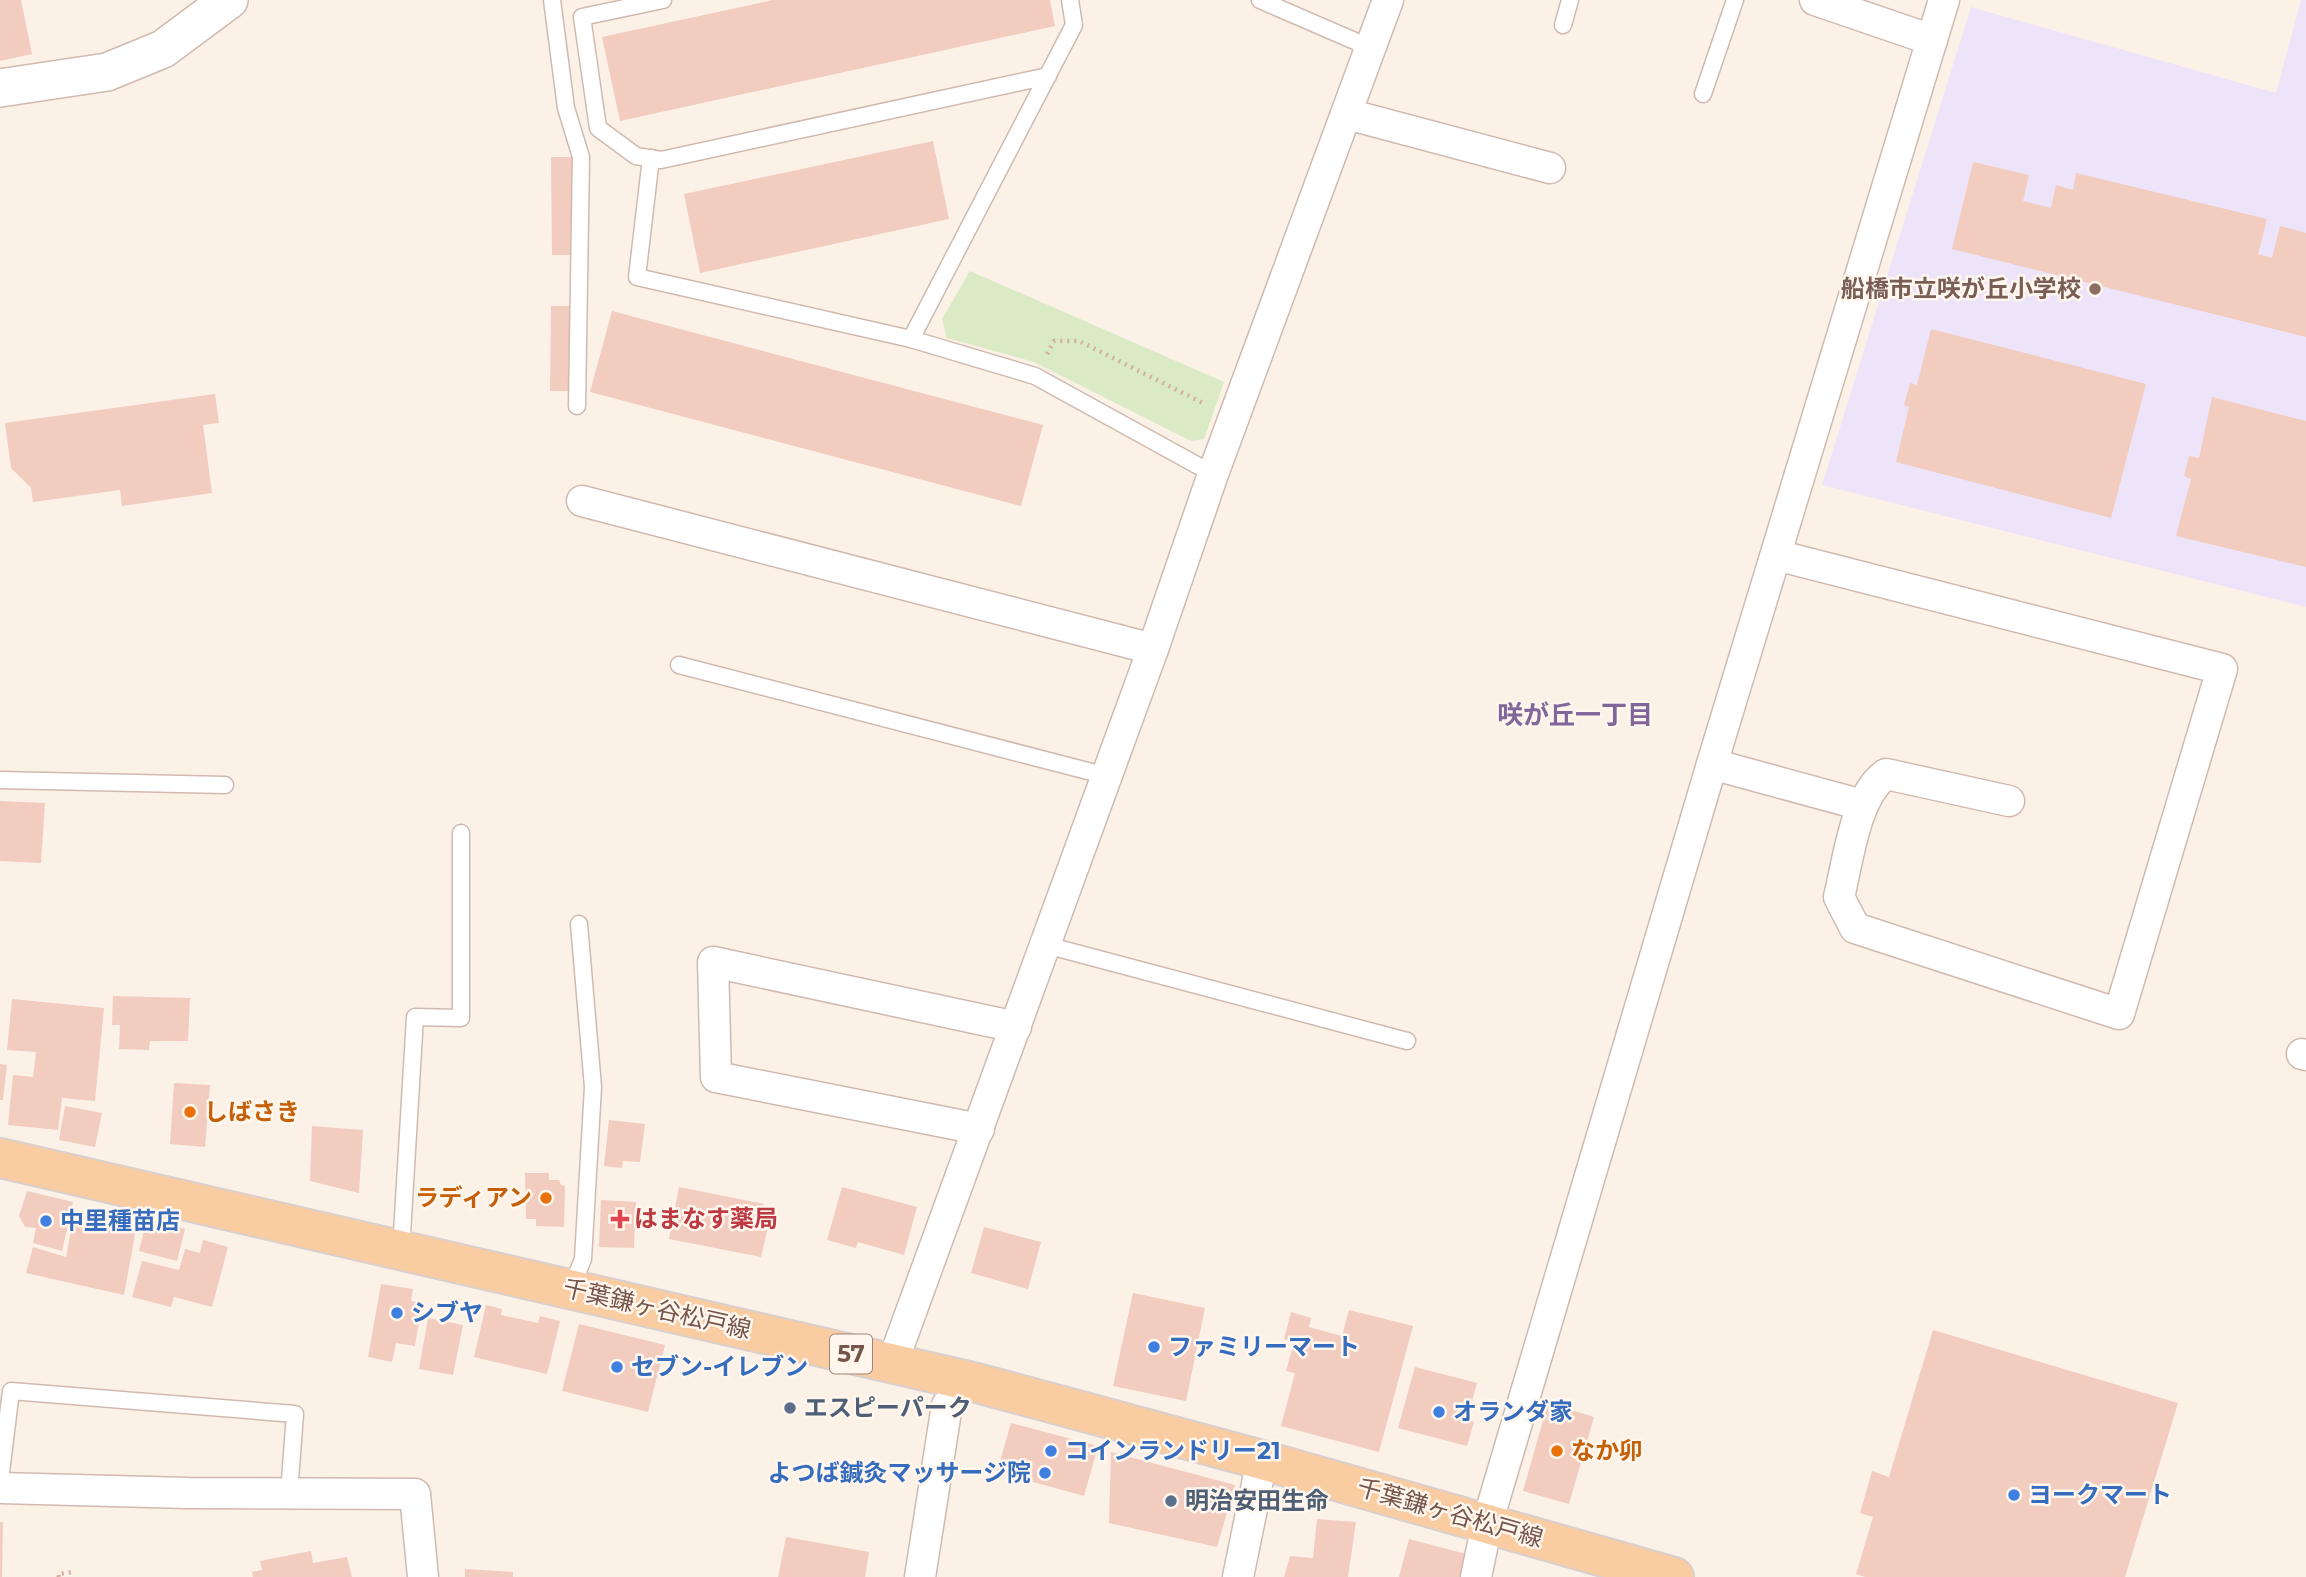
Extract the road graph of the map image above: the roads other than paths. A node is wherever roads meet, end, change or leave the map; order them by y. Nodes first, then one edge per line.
1 (229, 0) edge
2 (552, 0) edge
3 (663, 0) edge
4 (1070, 0) edge
5 (1260, 0) edge
6 (1388, 0) edge
7 (1570, 0) edge
8 (1735, 0) edge
9 (1815, 0) edge
10 (1944, 0) edge
11 (1563, 25) dead end
12 (1932, 40) junction
13 (1371, 48) junction
14 (1048, 76) junction
15 (0, 88) edge
16 (1703, 94) dead end
17 (1347, 114) junction
18 (651, 158) junction
19 (1550, 168) dead end
20 (911, 340) junction
21 (577, 406) dead end
22 (1213, 474) junction
23 (582, 501) dead end
24 (1776, 555) junction
25 (1153, 649) junction
26 (679, 665) dead end
27 (1712, 764) junction
28 (1107, 776) junction
29 (0, 780) edge
30 (225, 785) dead end
31 (2009, 801) dead end
32 (1862, 805) junction
33 (461, 834) dead end
34 (579, 924) dead end
35 (1046, 945) junction
36 (1016, 1027) junction
37 (1408, 1041) dead end
38 (979, 1129) junction
39 (0, 1158) edge
40 (401, 1252) junction
41 (571, 1289) junction
42 (892, 1364) junction
43 (950, 1392) junction
44 (1262, 1460) junction
45 (0, 1480) edge
46 (0, 1488) edge
47 (289, 1493) junction
48 (1487, 1524) junction
49 (423, 1577) edge
50 (920, 1577) edge
51 (1238, 1577) edge
52 (1476, 1577) edge
53 (1674, 1577) edge

1 - 15 street
2 - 21 lane
3 - 18 lane
4 - 14 lane
5 - 13 lane
6 - 13 street
7 - 11 lane
8 - 16 lane
9 - 12 street
10 - 12 street
12 - 24 street
13 - 17 street
14 - 18 lane
14 - 20 lane
17 - 19 street
17 - 22 street
18 - 20 lane
20 - 22 lane
22 - 25 street
23 - 25 street
24 - 27 street
24 - 32 street
25 - 28 street
26 - 28 lane
27 - 32 street
27 - 48 street
28 - 35 street
29 - 30 lane
31 - 32 street
33 - 40 lane
34 - 41 lane
35 - 36 street
35 - 37 lane
36 - 38 street
36 - 38 street
38 - 42 street
39 - 40 main road, 千葉鎌ヶ谷松戸線 / 57
40 - 41 main road, 千葉鎌ヶ谷松戸線 / 57
41 - 42 main road, 千葉鎌ヶ谷松戸線 / 57
42 - 43 main road, 千葉鎌ヶ谷松戸線 / 57
43 - 44 main road, 千葉鎌ヶ谷松戸線 / 57
43 - 50 street
44 - 48 main road, 千葉鎌ヶ谷松戸線 / 57
44 - 51 street
45 - 47 lane
46 - 47 street
47 - 49 street
48 - 52 street
48 - 53 main road, 千葉鎌ヶ谷松戸線 / 57

